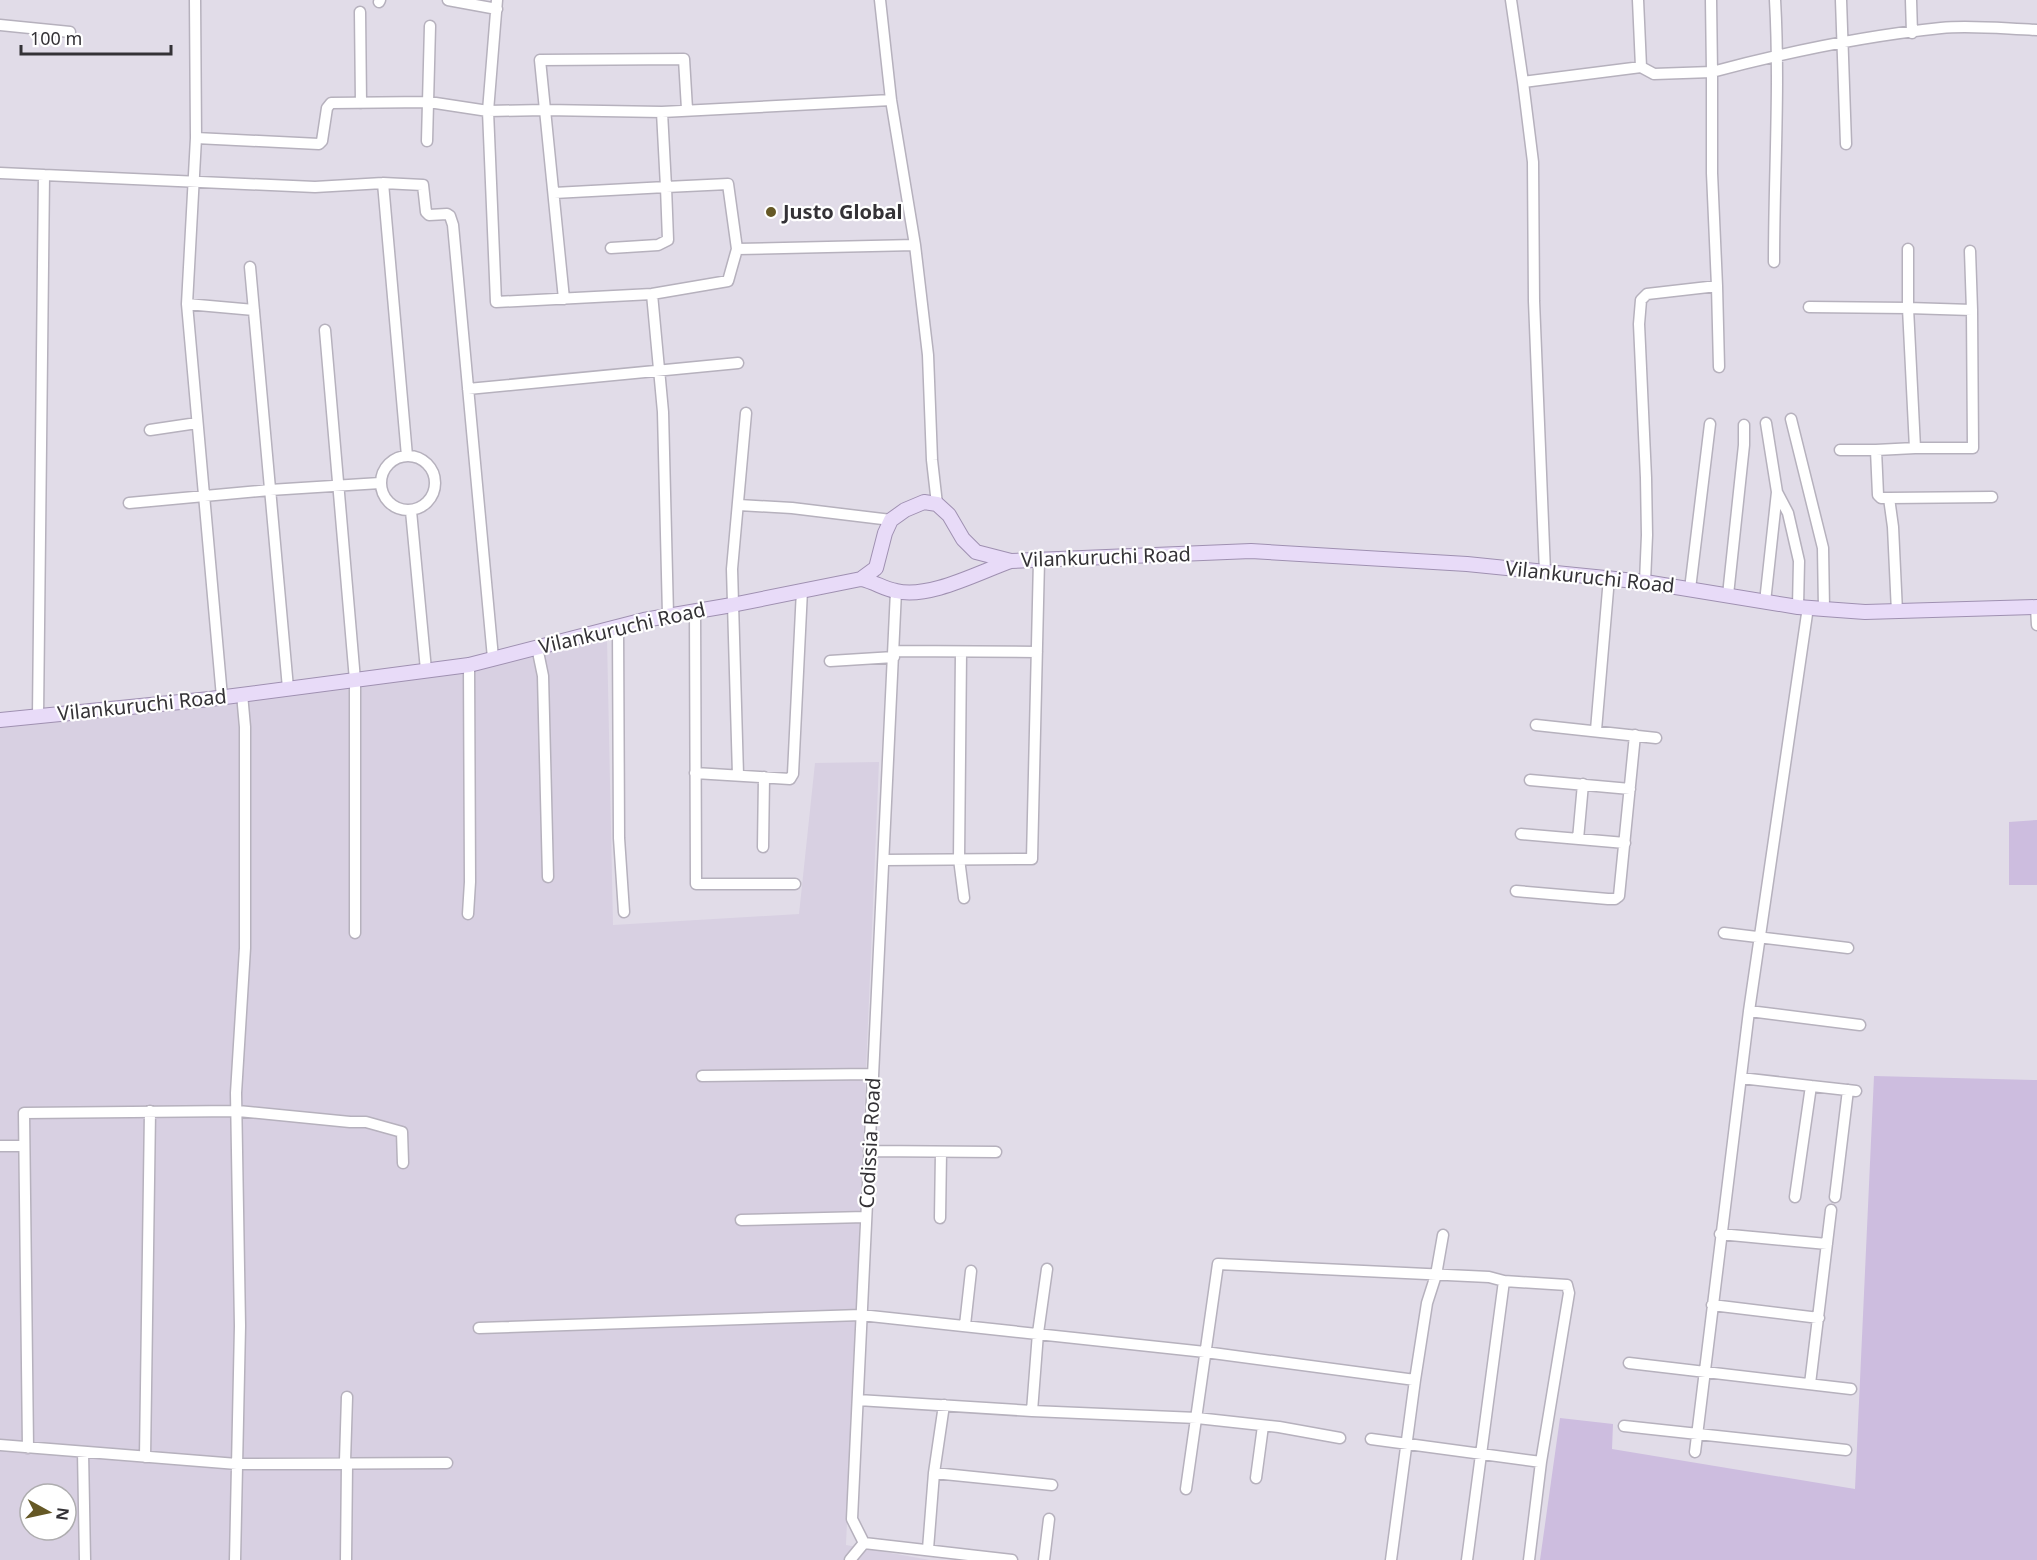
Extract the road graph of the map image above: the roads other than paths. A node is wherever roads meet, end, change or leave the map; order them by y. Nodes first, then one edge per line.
1 (195, 0) edge
2 (448, 0) edge
3 (880, 0) edge
4 (1511, 0) edge
5 (1638, 0) edge
6 (1711, 0) edge
7 (1775, 0) edge
8 (1841, 0) edge
9 (1911, 0) edge
10 (497, 4) edge
11 (360, 12) dead end
12 (0, 24) edge
13 (430, 26) dead end
14 (2037, 30) edge
15 (70, 32) dead end
16 (1912, 33) junction
17 (1844, 42) junction
18 (1778, 55) junction
19 (1641, 68) junction
20 (1712, 72) junction
21 (1523, 82) junction
22 (891, 100) junction
23 (429, 102) junction
24 (361, 103) junction
25 (544, 110) junction
26 (687, 110) junction
27 (488, 111) junction
28 (662, 112) junction
29 (196, 138) junction
30 (427, 141) dead end
31 (1846, 144) dead end
32 (0, 173) edge
33 (44, 175) junction
34 (193, 182) junction
35 (383, 183) junction
36 (666, 187) junction
37 (554, 193) junction
38 (915, 245) junction
39 (611, 248) dead end
40 (737, 249) junction
41 (1908, 249) dead end
42 (1970, 250) dead end
43 (1774, 262) dead end
44 (250, 267) dead end
45 (1716, 286) junction
46 (652, 294) junction
47 (564, 298) junction
48 (187, 304) junction
49 (1809, 307) dead end
50 (1908, 309) junction
51 (254, 310) junction
52 (1972, 310) junction
53 (325, 330) dead end
54 (738, 363) dead end
55 (1719, 367) dead end
56 (660, 371) junction
57 (468, 389) junction
58 (746, 413) dead end
59 (1791, 419) dead end
60 (197, 423) junction
61 (1766, 423) dead end
62 (1710, 424) dead end
63 (1744, 425) dead end
64 (150, 430) dead end
65 (1916, 448) junction
66 (1840, 450) dead end
67 (1876, 450) junction
68 (407, 456) junction
69 (380, 483) junction
70 (339, 486) junction
71 (270, 490) junction
72 (1777, 492) junction
73 (204, 497) junction
74 (1992, 497) dead end
75 (1889, 498) junction
76 (129, 503) dead end
77 (937, 504) junction
78 (739, 505) junction
79 (411, 511) junction
80 (891, 520) junction
81 (1039, 560) junction
82 (1011, 561) junction
83 (1545, 572) junction
84 (1609, 578) junction
85 (861, 579) junction
86 (1645, 582) junction
87 (1690, 589) junction
88 (802, 590) junction
89 (896, 591) junction
90 (1728, 596) junction
91 (1765, 602) junction
92 (732, 605) junction
93 (1803, 607) junction
94 (2037, 607) edge
95 (1824, 609) junction
96 (695, 610) junction
97 (1897, 612) junction
98 (668, 615) junction
99 (2037, 625) edge
100 (618, 626) junction
101 (537, 647) junction
102 (961, 652) junction
103 (1037, 652) junction
104 (894, 654) junction
105 (493, 658) junction
106 (830, 661) dead end
107 (469, 665) junction
108 (426, 670) junction
109 (356, 680) junction
110 (288, 688) junction
111 (242, 694) junction
112 (222, 697) junction
113 (38, 716) junction
114 (0, 720) edge
115 (1536, 724) dead end
116 (1596, 730) junction
117 (1635, 735) junction
118 (1656, 738) dead end
119 (695, 774) junction
120 (738, 775) junction
121 (764, 777) junction
122 (1530, 780) dead end
123 (1583, 784) junction
124 (1630, 789) junction
125 (1521, 834) dead end
126 (1578, 839) junction
127 (1625, 843) junction
128 (763, 847) dead end
129 (959, 859) junction
130 (884, 860) junction
131 (548, 877) dead end
132 (795, 884) dead end
133 (1516, 891) dead end
134 (964, 898) dead end
135 (624, 912) dead end
136 (468, 914) dead end
137 (355, 933) dead end
138 (1724, 933) dead end
139 (1760, 938) junction
140 (1848, 948) dead end
141 (1749, 1011) junction
142 (1860, 1025) dead end
143 (873, 1074) junction
144 (702, 1076) dead end
145 (1742, 1078) junction
146 (1811, 1086) junction
147 (150, 1111) junction
148 (237, 1111) junction
149 (0, 1146) edge
150 (24, 1146) junction
151 (869, 1151) junction
152 (941, 1152) junction
153 (996, 1152) dead end
154 (403, 1163) dead end
155 (1795, 1197) dead end
156 (1835, 1197) dead end
157 (1831, 1210) dead end
158 (866, 1217) junction
159 (940, 1218) dead end
160 (741, 1220) dead end
161 (1720, 1234) junction
162 (1443, 1235) dead end
163 (1827, 1244) junction
164 (1047, 1269) dead end
165 (971, 1271) dead end
166 (1436, 1275) junction
167 (1504, 1281) junction
168 (1712, 1305) junction
169 (861, 1315) junction
170 (1819, 1318) junction
171 (965, 1325) junction
172 (478, 1328) dead end
173 (1038, 1333) junction
174 (1205, 1352) junction
175 (1629, 1363) dead end
176 (1705, 1371) junction
177 (1415, 1380) junction
178 (1810, 1384) junction
179 (1851, 1389) dead end
180 (347, 1398) dead end
181 (858, 1400) junction
182 (945, 1405) junction
183 (1032, 1411) junction
184 (1197, 1418) junction
185 (1263, 1426) junction
186 (1624, 1426) dead end
187 (1697, 1434) junction
188 (1340, 1438) dead end
189 (1371, 1439) dead end
190 (1406, 1444) junction
191 (0, 1445) edge
192 (28, 1448) junction
193 (1846, 1450) dead end
194 (83, 1452) junction
195 (1695, 1452) dead end
196 (1481, 1454) junction
197 (145, 1457) junction
198 (1540, 1462) junction
199 (447, 1463) dead end
200 (237, 1464) junction
201 (348, 1464) junction
202 (934, 1473) junction
203 (1256, 1478) dead end
204 (1052, 1485) dead end
205 (1186, 1488) dead end
206 (1049, 1519) dead end
207 (864, 1543) junction
208 (928, 1549) junction
209 (85, 1560) edge
210 (235, 1560) edge
211 (346, 1560) edge
212 (850, 1560) edge
213 (863, 1560) edge
214 (1012, 1560) edge
215 (1044, 1560) edge
216 (1391, 1560) edge
217 (1467, 1560) edge
218 (1528, 1560) edge

1 - 29 street
2 - 10 street
3 - 22 street
4 - 21 street
5 - 19 street
6 - 20 street
7 - 18 street
8 - 17 street
9 - 16 street
10 - 27 street
11 - 24 street
12 - 15 street
13 - 23 street
14 - 16 street
16 - 17 street
17 - 18 street
17 - 31 street
18 - 20 street
18 - 43 street
19 - 20 street
19 - 21 street
20 - 45 street
21 - 83 street
22 - 26 street
22 - 38 street
23 - 24 street
23 - 27 street
23 - 30 street
24 - 29 street
25 - 26 street
25 - 27 street
25 - 28 street
25 - 37 street
26 - 28 street
27 - 47 street
28 - 36 street
29 - 34 street
32 - 33 street
33 - 34 street
33 - 113 street
34 - 35 street
34 - 48 street
35 - 57 street
35 - 68 street
36 - 37 street
36 - 39 street
36 - 40 street
37 - 47 street
38 - 40 street
38 - 77 street
40 - 46 street
41 - 50 street
42 - 52 street
44 - 51 street
45 - 55 street
45 - 86 street
46 - 47 street
46 - 56 street
48 - 51 street
48 - 60 street
49 - 50 street
50 - 52 street
50 - 65 street
51 - 71 street
52 - 65 street
53 - 70 street
54 - 56 street
56 - 57 street
56 - 98 street
57 - 105 street
58 - 78 street
59 - 95 street
60 - 64 street
60 - 73 street
61 - 72 street
62 - 87 street
63 - 90 street
65 - 67 street
66 - 67 street
67 - 75 street
68 - 69 street
68 - 79 street
69 - 70 street
69 - 79 street
70 - 71 street
70 - 109 street
71 - 73 street
71 - 110 street
72 - 91 street
72 - 93 street
73 - 76 street
73 - 112 street
74 - 75 street
75 - 97 street
77 - 80 main road
77 - 82 main road, Vilankuruchi Road
78 - 80 street
78 - 92 street
79 - 108 street
80 - 85 main road
81 - 82 main road, Vilankuruchi Road
81 - 83 main road, Vilankuruchi Road
81 - 103 street
82 - 89 main road
83 - 84 main road, Vilankuruchi Road
84 - 86 main road, Vilankuruchi Road
84 - 116 street
85 - 88 main road, Vilankuruchi Road
85 - 89 main road
86 - 87 main road, Vilankuruchi Road
87 - 90 main road, Vilankuruchi Road
88 - 92 main road, Vilankuruchi Road
88 - 121 street
89 - 104 street, Codissia Road
90 - 91 main road, Vilankuruchi Road
91 - 93 main road, Vilankuruchi Road
92 - 96 main road, Vilankuruchi Road
92 - 120 street
93 - 95 main road, Vilankuruchi Road
93 - 139 street
94 - 97 main road, Vilankuruchi Road
94 - 99 street
95 - 97 main road, Vilankuruchi Road
96 - 98 main road, Vilankuruchi Road
96 - 119 street
98 - 100 main road, Vilankuruchi Road
100 - 101 main road, Vilankuruchi Road
100 - 135 street
101 - 105 main road, Vilankuruchi Road
101 - 131 street
102 - 103 street
102 - 104 street
102 - 129 street
103 - 129 street
104 - 106 street
104 - 130 street, Codissia Road
105 - 107 main road, Vilankuruchi Road
107 - 108 main road, Vilankuruchi Road
107 - 136 street
108 - 109 main road, Vilankuruchi Road
109 - 110 main road, Vilankuruchi Road
109 - 137 street
110 - 111 main road, Vilankuruchi Road
111 - 112 main road, Vilankuruchi Road
111 - 148 street
112 - 113 main road, Vilankuruchi Road
113 - 114 main road, Vilankuruchi Road
115 - 116 street
116 - 117 street
117 - 118 street
117 - 124 street
119 - 120 street
119 - 132 street
120 - 121 street
121 - 128 street
122 - 123 street
123 - 124 street
123 - 126 street
124 - 127 street
125 - 126 street
126 - 127 street
127 - 133 street
129 - 130 street
129 - 134 street
130 - 143 street, Codissia Road
138 - 139 street
139 - 140 street
139 - 141 street
141 - 142 street
141 - 145 street
143 - 144 street
143 - 151 street, Codissia Road
145 - 146 street
145 - 161 street
146 - 155 street
146 - 156 street
147 - 148 street
147 - 150 street
147 - 197 street
148 - 154 street
148 - 200 street
149 - 150 street
150 - 192 street
151 - 152 street
151 - 158 street, Codissia Road
152 - 153 street
152 - 159 street
157 - 163 street
158 - 160 street
158 - 169 street, Codissia Road
161 - 163 street
161 - 168 street
162 - 166 street
163 - 170 street
164 - 173 street
165 - 171 street
166 - 167 street
166 - 174 street
166 - 177 street
167 - 196 street
167 - 198 street
168 - 170 street
168 - 176 street
169 - 171 street
169 - 172 street
169 - 181 street, Codissia Road
170 - 178 street
171 - 173 street
173 - 174 street
173 - 183 street
174 - 177 street
174 - 184 street
175 - 176 street
176 - 178 street
176 - 187 street
177 - 190 street
178 - 179 street
180 - 201 street
181 - 182 street
181 - 207 street, Codissia Road
182 - 183 street
182 - 202 street
183 - 184 street
184 - 185 street
184 - 205 street
185 - 188 street
185 - 203 street
186 - 187 street
187 - 193 street
187 - 195 street
189 - 190 street
190 - 196 street
190 - 216 street
191 - 192 street
192 - 194 street
194 - 197 street
194 - 209 street
196 - 198 street
196 - 217 street
197 - 200 street
198 - 218 street
199 - 201 street
200 - 201 street
200 - 210 street
201 - 211 street
202 - 204 street
202 - 208 street
206 - 215 street
207 - 208 street
207 - 212 street
207 - 213 street
208 - 214 street

